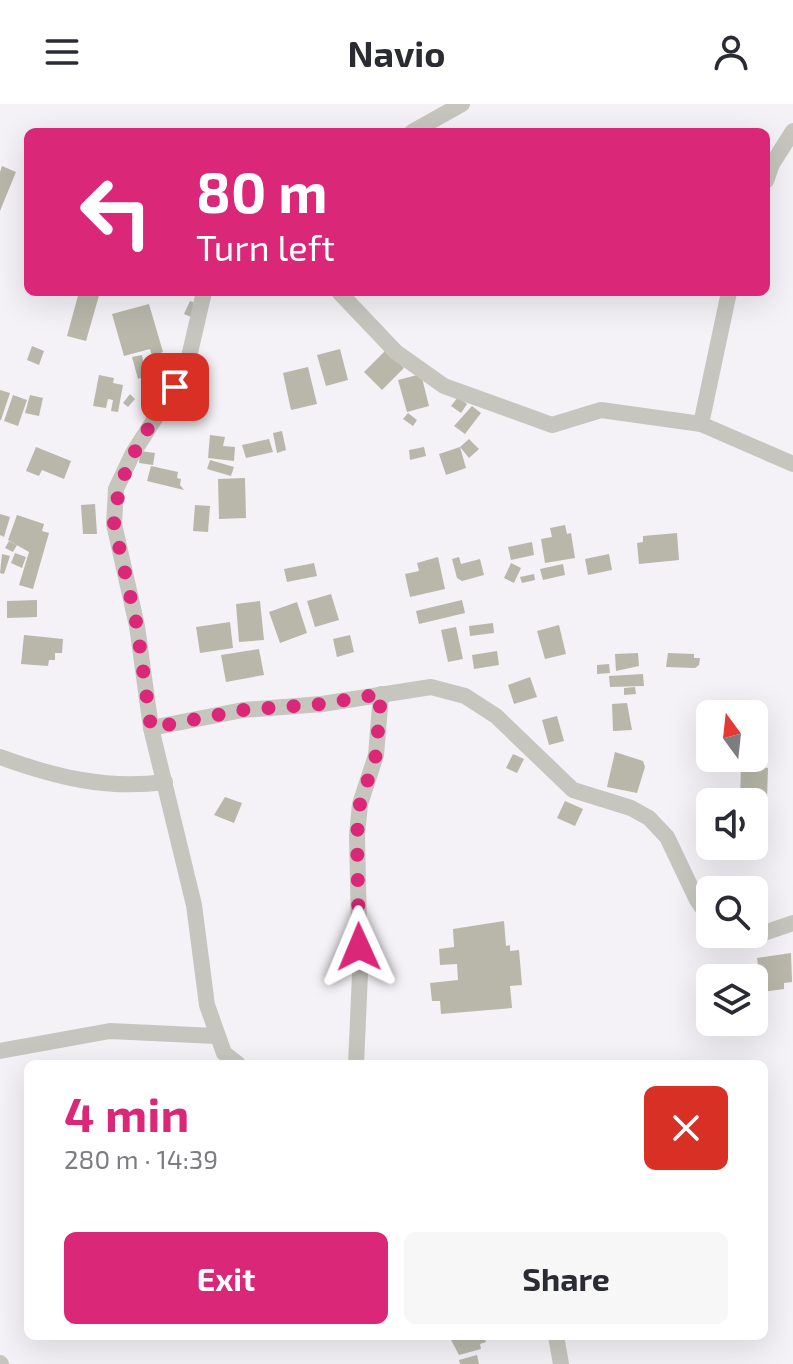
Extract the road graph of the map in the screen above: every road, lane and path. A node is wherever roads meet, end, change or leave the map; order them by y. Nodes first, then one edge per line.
1 (462, 104) edge
2 (419, 128) edge
3 (793, 131) edge
4 (770, 170) edge
5 (203, 296) edge
6 (343, 296) edge
7 (728, 296) edge
8 (701, 424) junction
9 (793, 464) edge
10 (381, 694) junction
11 (151, 728) junction
12 (0, 757) edge
13 (165, 782) junction
14 (696, 898) edge
15 (793, 923) edge
16 (768, 932) edge
17 (215, 1036) junction
18 (0, 1051) edge
19 (233, 1060) edge
20 (356, 1060) edge
21 (557, 1340) edge
22 (561, 1364) edge

1 - 2 street
3 - 4 street
5 - 11 street
6 - 8 street
7 - 8 street
8 - 9 street
10 - 11 street
10 - 14 street
10 - 20 street
11 - 13 street
12 - 13 street
13 - 17 street
15 - 16 street
17 - 18 street
17 - 19 street
21 - 22 street

